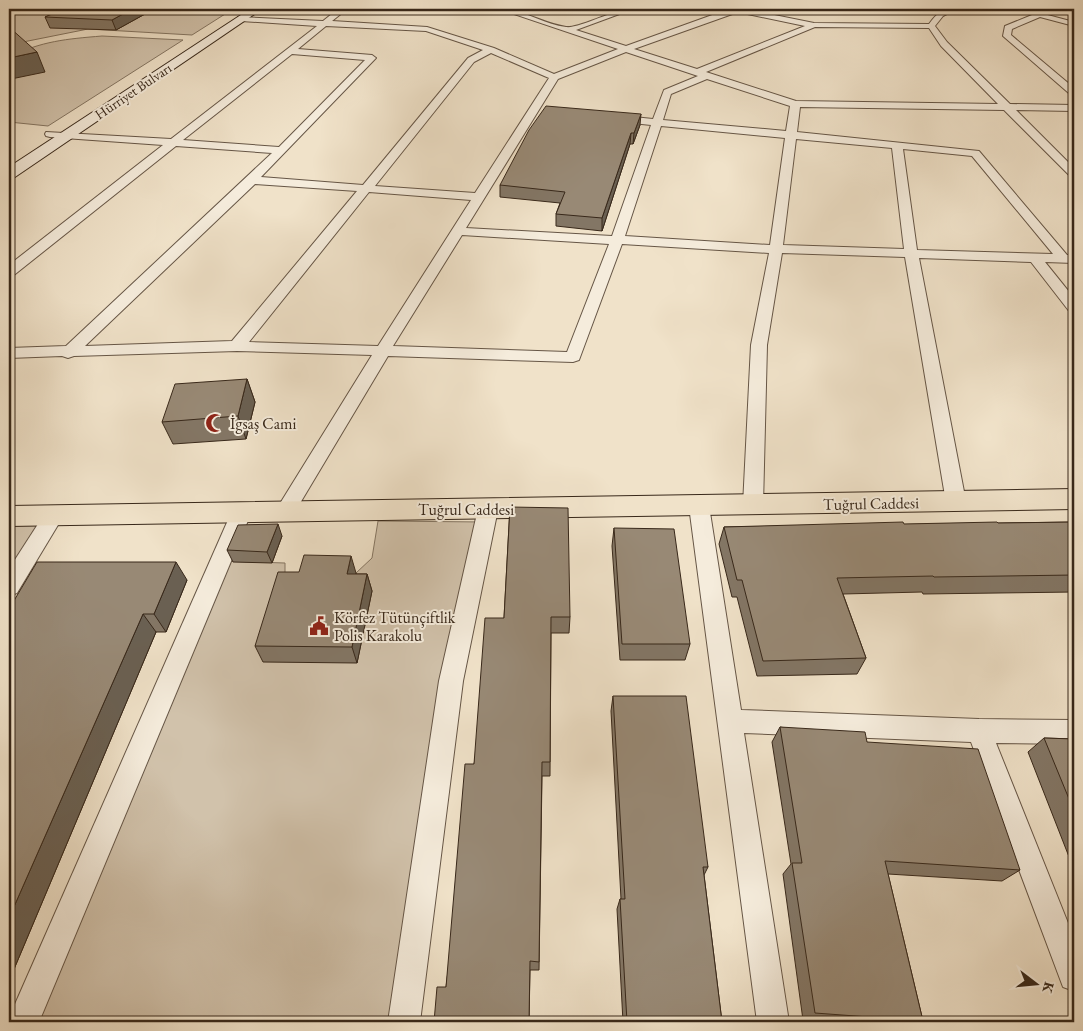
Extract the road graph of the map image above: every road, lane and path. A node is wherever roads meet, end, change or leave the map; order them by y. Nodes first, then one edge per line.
1 (257, 9) edge
2 (343, 9) edge
3 (503, 9) edge
4 (530, 9) edge
5 (629, 9) edge
6 (737, 9) edge
7 (952, 9) edge
8 (1018, 9) edge
9 (516, 13) junction
10 (243, 14) edge
11 (1040, 14) junction
12 (326, 24) junction
13 (814, 24) junction
14 (1074, 24) edge
15 (932, 26) junction
16 (568, 30) junction
17 (626, 49) junction
18 (491, 50) junction
19 (292, 51) junction
20 (703, 74) junction
21 (554, 77) junction
22 (1074, 93) edge
23 (795, 104) junction
24 (1006, 106) junction
25 (1074, 108) edge
26 (600, 116) edge
27 (658, 121) junction
28 (50, 134) junction
29 (66, 134) junction
30 (791, 136) junction
31 (175, 142) junction
32 (897, 145) junction
33 (280, 150) junction
34 (9, 160) edge
35 (9, 174) edge
36 (1074, 174) edge
37 (252, 180) junction
38 (365, 190) junction
39 (480, 197) junction
40 (458, 232) junction
41 (617, 241) junction
42 (776, 249) junction
43 (911, 254) junction
44 (1035, 258) junction
45 (1069, 259) edge
46 (9, 272) edge
47 (1074, 308) edge
48 (238, 346) junction
49 (383, 350) junction
50 (68, 352) junction
51 (9, 353) edge
52 (1074, 499) edge
53 (956, 502) junction
54 (753, 505) junction
55 (699, 506) junction
56 (488, 509) junction
57 (286, 510) junction
58 (242, 511) junction
59 (54, 515) junction
60 (9, 516) edge
61 (9, 587) edge
62 (730, 721) junction
63 (979, 732) junction
64 (1074, 732) edge
65 (1074, 976) edge
66 (23, 1022) edge
67 (404, 1022) edge
68 (773, 1022) edge

1 - 10 main road, Hürriyet Bulvarı
2 - 12 street
3 - 9 street
4 - 9 street
5 - 16 street
6 - 13 street
6 - 17 street
7 - 15 street
8 - 11 street
9 - 16 street
10 - 12 street
10 - 28 main road, Hürriyet Bulvarı
10 - 29 main road, Hürriyet Bulvarı
11 - 14 street
11 - 22 street
12 - 18 street
12 - 19 street
13 - 15 street
13 - 20 street
15 - 24 street
16 - 17 street
17 - 20 street
17 - 21 street
18 - 21 street
18 - 38 street
19 - 31 street
19 - 33 street
20 - 23 street
20 - 27 street
21 - 39 street
23 - 24 street
23 - 30 street
24 - 25 street
24 - 36 street
26 - 27 street
27 - 30 street
27 - 41 street
28 - 29 street
28 - 34 main road, Hürriyet Bulvarı
29 - 31 street
29 - 35 main road, Hürriyet Bulvarı
30 - 32 street
30 - 42 street
31 - 33 street
31 - 46 street
32 - 43 street
32 - 45 street
33 - 37 street
37 - 38 street
37 - 50 street
38 - 39 street
38 - 48 street
39 - 40 street
40 - 41 street
40 - 49 street
41 - 42 street
41 - 49 street
42 - 43 street
42 - 54 street
43 - 44 street
43 - 53 street
44 - 45 street
44 - 47 street
48 - 49 street
48 - 50 street
49 - 57 street
50 - 51 street
52 - 53 main road, Tuğrul Caddesi
53 - 54 main road, Tuğrul Caddesi
54 - 55 main road, Tuğrul Caddesi
55 - 56 main road, Tuğrul Caddesi
55 - 62 street
56 - 57 main road, Tuğrul Caddesi
56 - 67 street
57 - 58 main road, Tuğrul Caddesi
58 - 59 main road, Tuğrul Caddesi
58 - 66 street
59 - 60 main road, Tuğrul Caddesi
59 - 61 street
62 - 63 street
62 - 68 street
63 - 64 street
63 - 65 street

